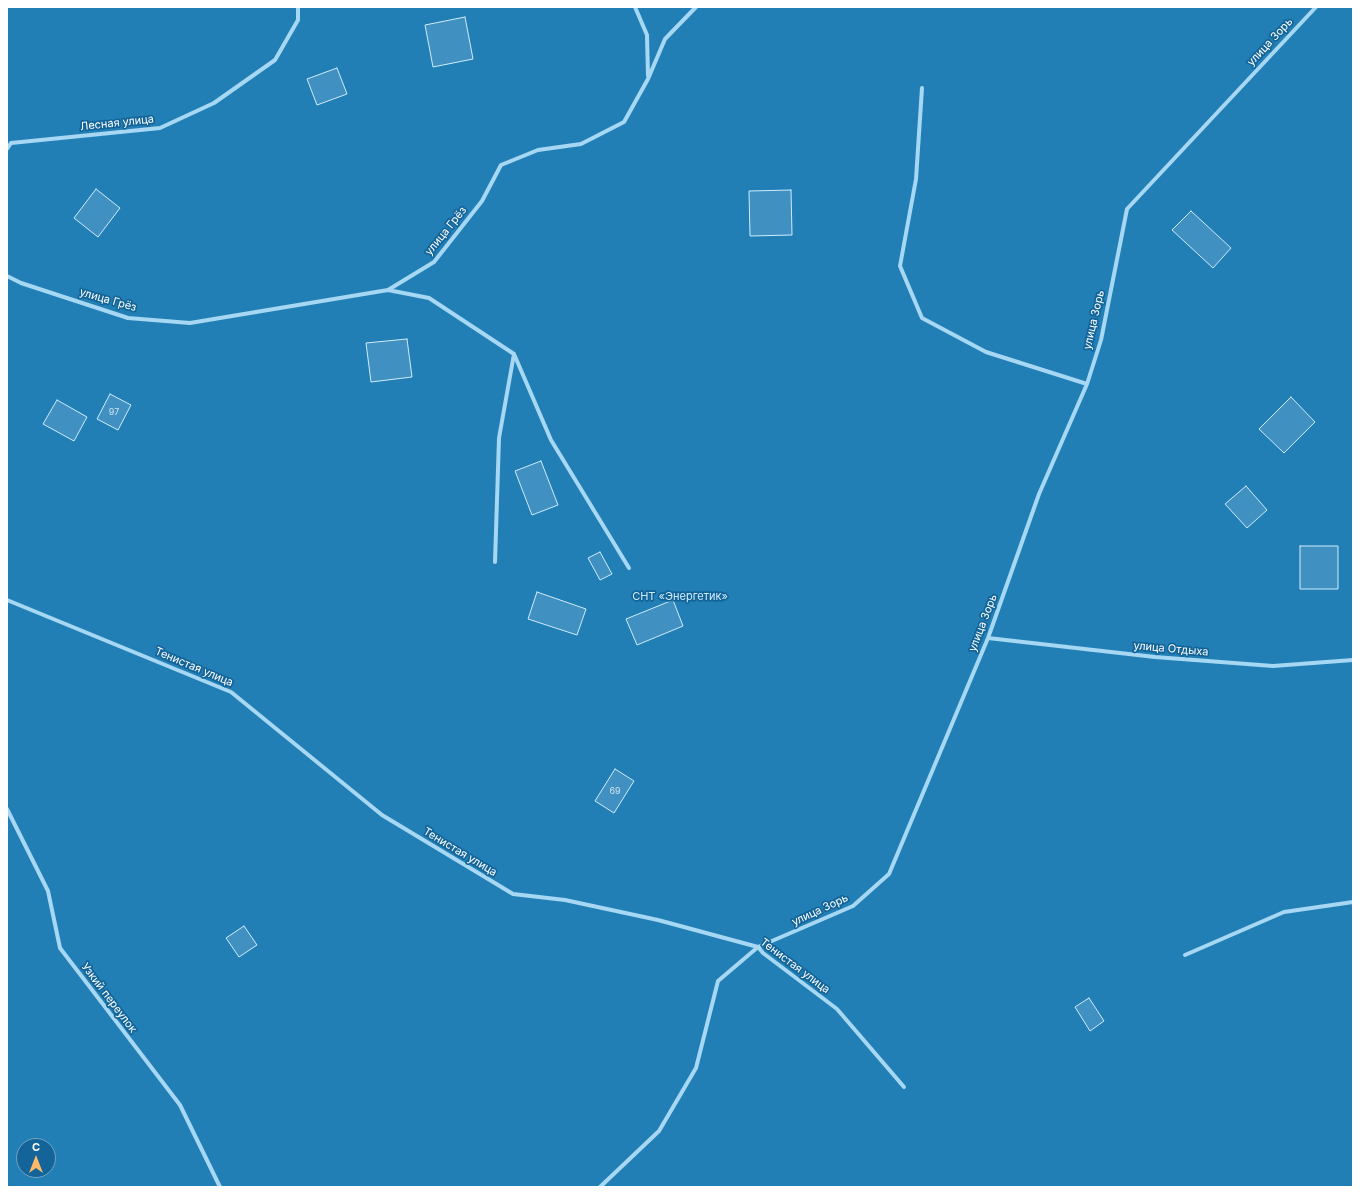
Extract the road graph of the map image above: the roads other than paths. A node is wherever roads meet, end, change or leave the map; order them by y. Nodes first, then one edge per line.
1 (298, 7) edge
2 (636, 7) edge
3 (696, 7) edge
4 (1316, 7) edge
5 (648, 79) junction
6 (922, 88) dead end
7 (7, 149) edge
8 (7, 276) edge
9 (388, 290) junction
10 (514, 354) junction
11 (1087, 384) junction
12 (495, 562) dead end
13 (629, 568) dead end
14 (7, 600) edge
15 (988, 638) junction
16 (1353, 660) edge
17 (7, 809) edge
18 (1353, 902) edge
19 (758, 947) junction
20 (1185, 955) dead end
21 (904, 1087) dead end
22 (220, 1187) edge
23 (600, 1187) edge

1 - 7 street, Лесная улица
2 - 5 street
3 - 5 street, улица Грёз
4 - 11 street, улица Зорь
5 - 9 street, улица Грёз
6 - 11 street
8 - 9 street, улица Грёз
9 - 10 street
10 - 12 street
10 - 13 street
11 - 15 street, улица Зорь
14 - 19 street, Тенистая улица
15 - 16 street, улица Отдыха
15 - 19 street, улица Зорь
17 - 22 street, Узкий переулок
18 - 20 street
19 - 21 street, Тенистая улица
19 - 23 street, улица Зорь

